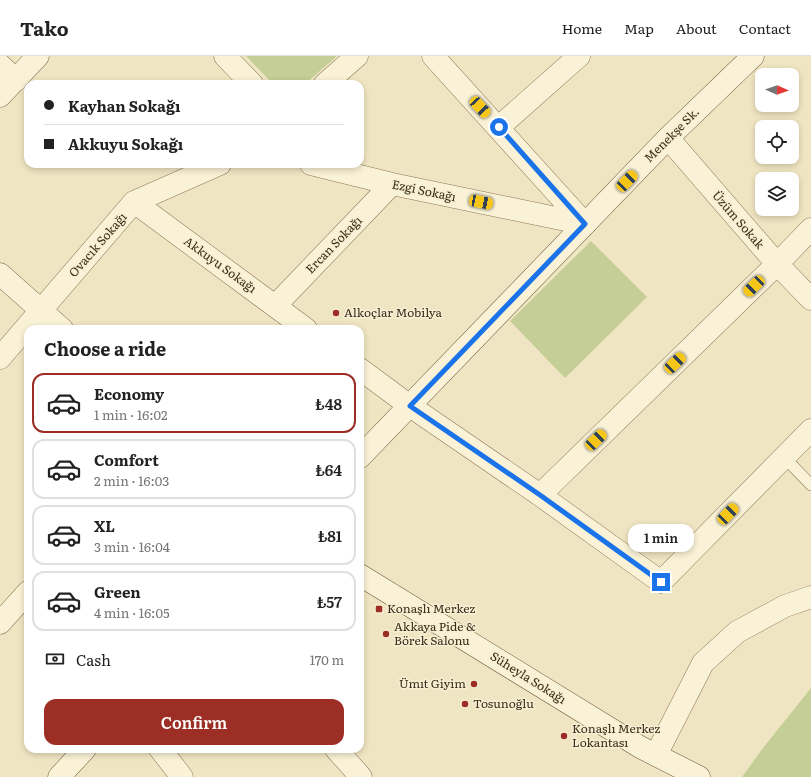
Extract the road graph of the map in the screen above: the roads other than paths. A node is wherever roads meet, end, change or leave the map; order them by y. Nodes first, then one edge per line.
1 (38, 56) edge
2 (225, 56) edge
3 (357, 56) edge
4 (434, 56) edge
5 (579, 56) edge
6 (753, 56) edge
7 (0, 65) edge
8 (16, 80) junction
9 (248, 80) edge
10 (330, 80) edge
11 (0, 96) edge
12 (499, 127) junction
13 (668, 138) junction
14 (211, 168) edge
15 (327, 168) edge
16 (392, 184) junction
17 (134, 202) junction
18 (585, 224) junction
19 (811, 229) edge
20 (777, 264) junction
21 (0, 274) edge
22 (811, 299) edge
23 (275, 306) junction
24 (41, 311) junction
25 (29, 325) edge
26 (57, 325) edge
27 (301, 325) edge
28 (24, 330) edge
29 (0, 358) edge
30 (364, 372) edge
31 (410, 406) junction
32 (811, 430) edge
33 (364, 454) edge
34 (784, 457) junction
35 (811, 485) edge
36 (540, 495) junction
37 (364, 577) edge
38 (24, 596) edge
39 (811, 597) edge
40 (0, 623) edge
41 (81, 753) edge
42 (163, 753) edge
43 (340, 753) edge
44 (656, 755) junction
45 (59, 777) edge
46 (182, 777) edge
47 (361, 777) edge
48 (699, 777) edge

1 - 8 street
2 - 9 street
3 - 10 street
4 - 12 street
5 - 12 street
6 - 13 street, Menekşe Sk.
7 - 8 street
8 - 11 street
12 - 18 street
13 - 18 street, Menekşe Sk.
13 - 20 street, Üzüm Sokak
14 - 17 street, Ovacık Sokağı
15 - 16 street, Ezgi Sokağı
16 - 18 street, Ezgi Sokağı
16 - 23 street, Ercan Sokağı
17 - 23 street, Akkuyu Sokağı
17 - 24 street, Ovacık Sokağı
18 - 31 street, Menekşe Sk.
19 - 20 street
20 - 22 street, Üzüm Sokak
20 - 36 street
21 - 24 street
23 - 27 street, Akkuyu Sokağı
24 - 25 street, Ovacık Sokağı
24 - 26 street
28 - 29 street, Ovacık Sokağı
30 - 31 street
31 - 33 street, Menekşe Sk.
31 - 36 street
32 - 34 street
34 - 35 lane
34 - 36 street
37 - 44 street, Süheyla Sokağı
38 - 40 street
39 - 44 street
41 - 45 street
42 - 46 street
43 - 47 street
44 - 48 street, Süheyla Sokağı

